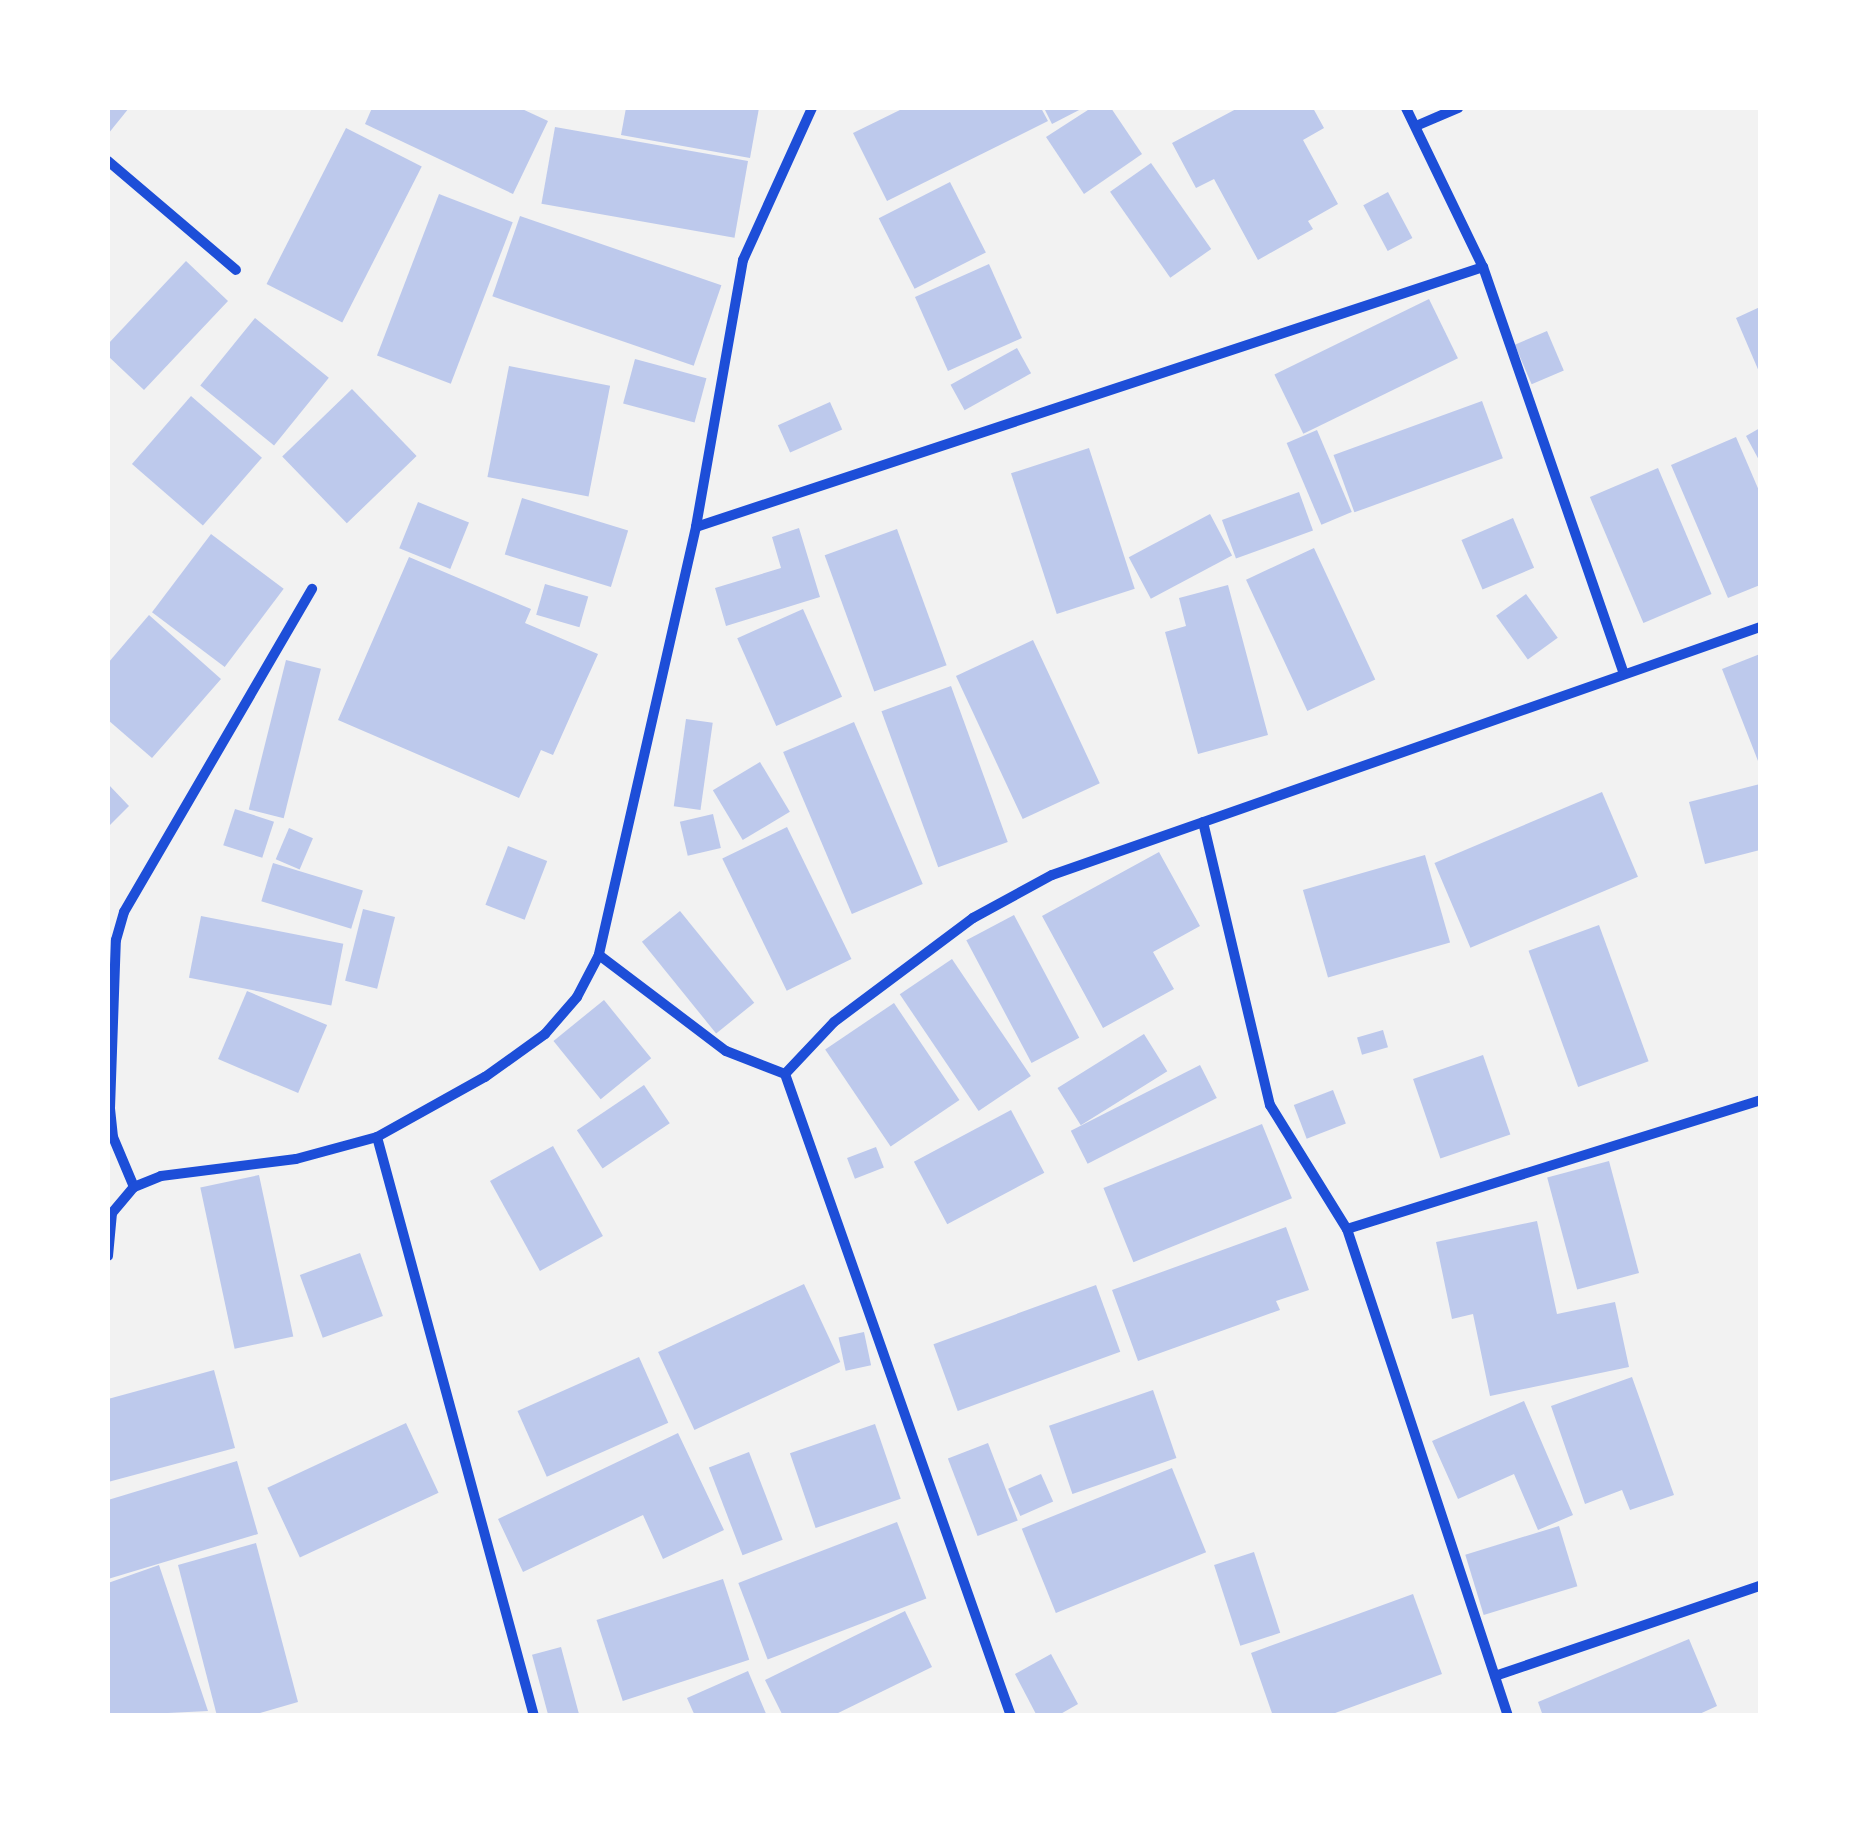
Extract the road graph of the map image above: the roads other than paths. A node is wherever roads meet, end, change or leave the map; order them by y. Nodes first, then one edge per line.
1 (812, 108) edge
2 (1406, 108) edge
3 (1458, 108) edge
4 (1416, 126) junction
5 (108, 160) edge
6 (1483, 268) junction
7 (236, 270) dead end
8 (696, 527) junction
9 (312, 589) dead end
10 (1760, 627) edge
11 (1623, 671) junction
12 (1203, 822) junction
13 (599, 956) junction
14 (785, 1074) junction
15 (1760, 1100) edge
16 (377, 1137) junction
17 (134, 1187) junction
18 (1347, 1229) junction
19 (108, 1256) edge
20 (1760, 1586) edge
21 (1495, 1676) junction
22 (534, 1716) edge
23 (1012, 1716) edge
24 (1508, 1716) edge

1 - 8 street
2 - 4 street
3 - 4 street
4 - 6 street
5 - 7 street
6 - 8 street
6 - 11 street
8 - 13 street
9 - 17 street
10 - 11 street
11 - 12 street
12 - 14 street
12 - 18 street
13 - 14 street
13 - 16 street
14 - 23 street
15 - 18 street
16 - 17 street
16 - 22 street
17 - 19 street
18 - 21 street
20 - 21 street
21 - 24 street

